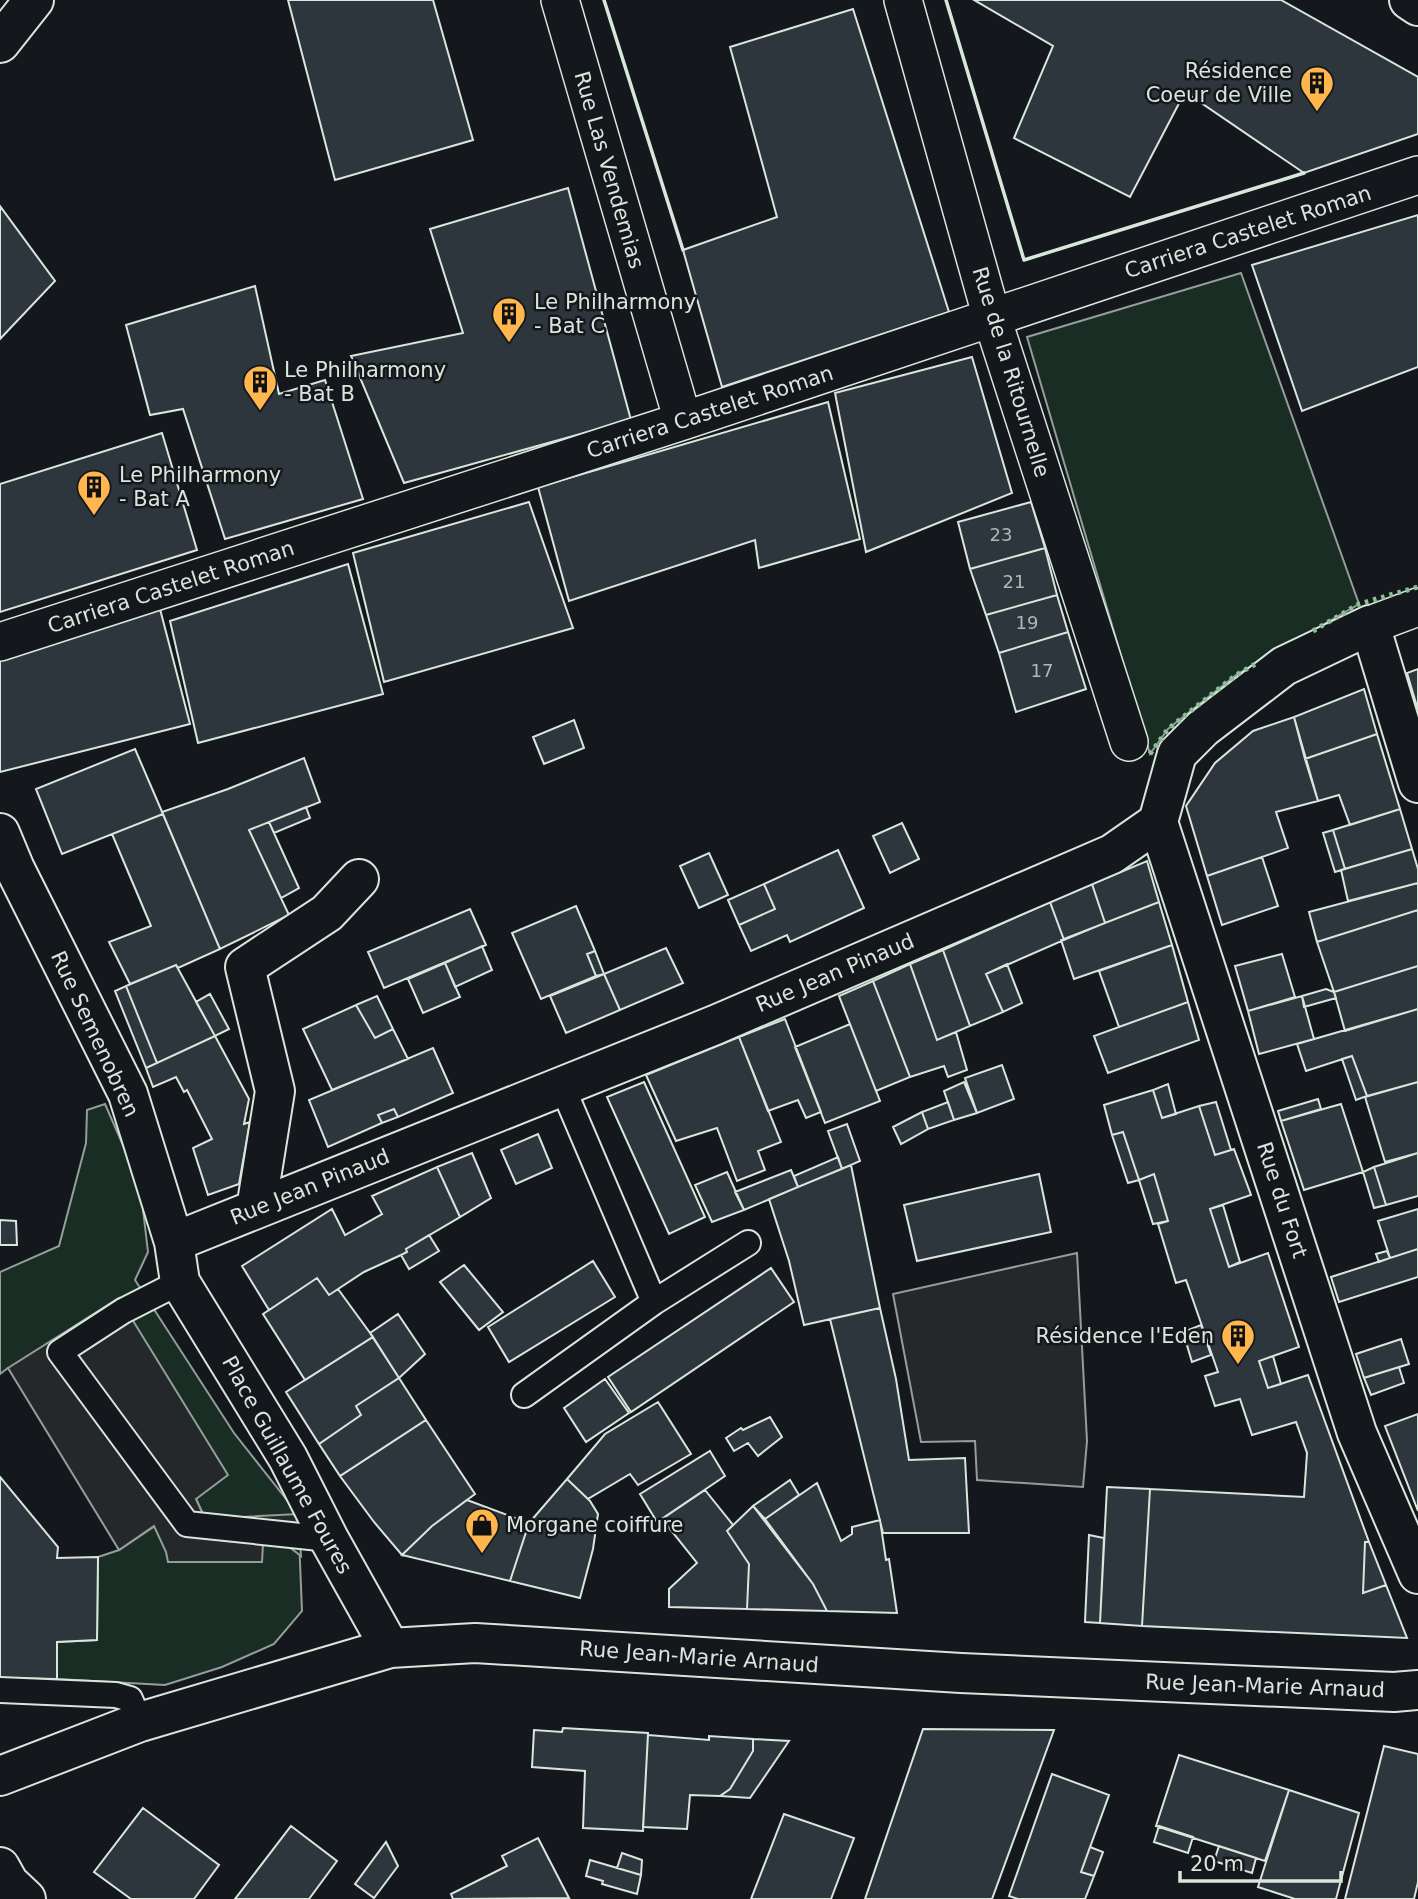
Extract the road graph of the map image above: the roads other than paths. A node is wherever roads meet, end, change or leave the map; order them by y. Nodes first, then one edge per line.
1 (34, 0) edge
2 (559, 0) edge
3 (903, 0) edge
4 (1409, 0) edge
5 (1418, 6) edge
6 (0, 43) edge
7 (1418, 175) edge
8 (992, 318) junction
9 (683, 422) junction
10 (1418, 607) edge
11 (1370, 625) junction
12 (0, 642) edge
13 (1129, 742) dead end
14 (1418, 783) edge
15 (1158, 821) junction
16 (0, 833) edge
17 (7, 870) edge
18 (359, 879) dead end
19 (562, 1086) junction
20 (256, 1209) junction
21 (174, 1242) junction
22 (748, 1243) dead end
23 (180, 1282) junction
24 (654, 1302) junction
25 (524, 1395) dead end
26 (329, 1539) junction
27 (1418, 1574) edge
28 (390, 1648) junction
29 (1418, 1689) edge
30 (0, 1690) edge
31 (140, 1722) junction
32 (0, 1776) edge
33 (0, 1867) edge
34 (26, 1899) edge

1 - 6 street
2 - 9 street, Rue Las Vendemias
3 - 8 street, Rue de la Ritournelle
4 - 5 street
7 - 8 street, Carriera Castelet Roman
8 - 9 street, Carriera Castelet Roman
8 - 13 street, Rue de la Ritournelle
9 - 12 street, Carriera Castelet Roman
10 - 11 street
11 - 14 street
11 - 15 street
15 - 19 street, Rue Jean Pinaud
15 - 27 street, Rue du Fort
16 - 17 street, Rue Semenobren
17 - 21 street, Rue Semenobren
18 - 20 street
19 - 20 street, Rue Jean Pinaud
19 - 24 lane
20 - 21 street, Rue Jean Pinaud
21 - 23 street, Place Guillaume Foures
22 - 24 lane
23 - 26 street, Place Guillaume Foures
23 - 26 lane
24 - 25 lane
26 - 28 street, Place Guillaume Foures
28 - 29 street, Rue Jean-Marie Arnaud
28 - 31 street, Rue Jean-Marie Arnaud
30 - 31 lane
31 - 32 street, Rue Jean-Marie Arnaud
33 - 34 street

